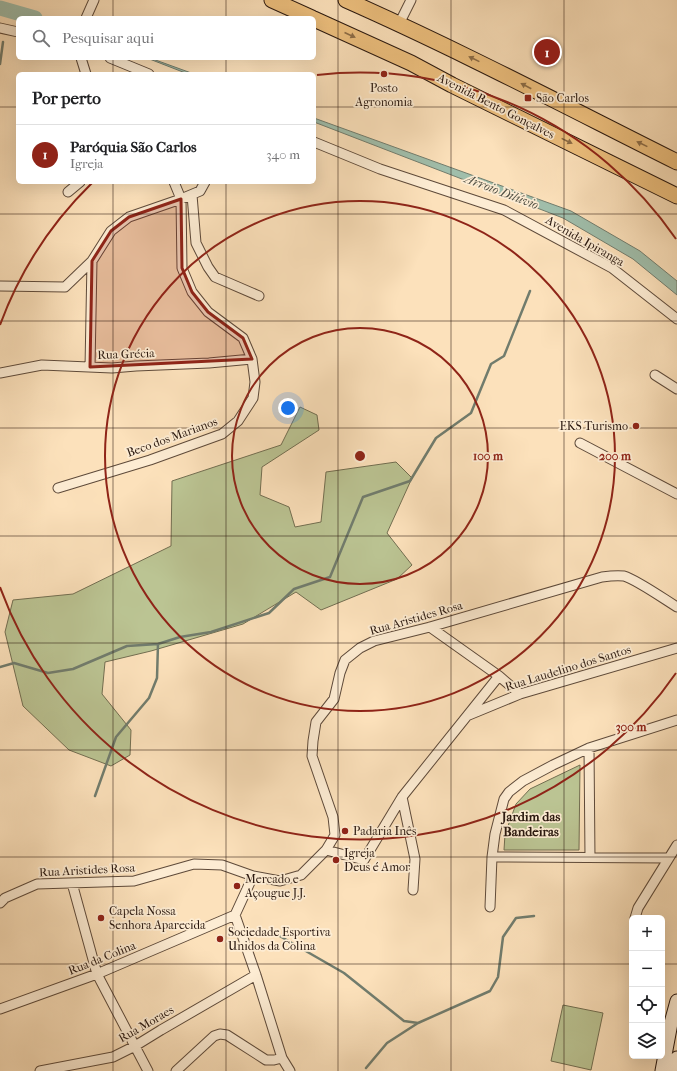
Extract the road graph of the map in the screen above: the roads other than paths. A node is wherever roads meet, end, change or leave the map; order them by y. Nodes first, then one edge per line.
1 (94, 0) edge
2 (272, 0) edge
3 (346, 0) edge
4 (411, 0) edge
5 (87, 16) edge
6 (308, 16) edge
7 (316, 19) edge
8 (400, 24) junction
9 (0, 28) edge
10 (16, 32) edge
11 (82, 60) edge
12 (115, 60) edge
13 (85, 72) edge
14 (144, 72) edge
15 (316, 143) edge
16 (677, 162) edge
17 (78, 184) edge
18 (175, 184) edge
19 (204, 184) edge
20 (68, 192) dead end
21 (192, 195) junction
22 (677, 196) edge
23 (181, 199) junction
24 (92, 261) junction
25 (0, 286) edge
26 (259, 296) dead end
27 (677, 319) edge
28 (252, 359) junction
29 (90, 367) junction
30 (0, 373) edge
31 (655, 374) dead end
32 (677, 389) edge
33 (580, 443) dead end
34 (58, 488) dead end
35 (677, 494) edge
36 (677, 607) edge
37 (430, 627) junction
38 (677, 648) edge
39 (499, 676) junction
40 (520, 694) junction
41 (468, 716) junction
42 (677, 720) edge
43 (589, 748) junction
44 (402, 797) junction
45 (677, 845) edge
46 (326, 850) junction
47 (492, 857) junction
48 (590, 857) junction
49 (668, 858) junction
50 (253, 876) junction
51 (72, 883) junction
52 (414, 890) dead end
53 (2, 900) edge
54 (490, 907) dead end
55 (235, 915) junction
56 (636, 915) edge
57 (97, 974) junction
58 (256, 975) junction
59 (677, 1001) edge
60 (0, 1009) edge
61 (666, 1022) edge
62 (135, 1046) junction
63 (282, 1058) junction
64 (677, 1058) edge
65 (40, 1071) edge
66 (148, 1071) edge
67 (176, 1071) edge
68 (290, 1071) edge
69 (662, 1071) edge
70 (675, 1071) edge

1 - 5 street
2 - 6 main road, Avenida Bento Gonçalves
3 - 8 main road
4 - 8 street
7 -> 22 main road, Avenida Bento Gonçalves
16 -> 8 main road
9 - 10 street
11 - 13 street
12 - 14 street
15 - 27 street, Avenida Ipiranga
17 - 20 street
18 - 23 street, Beco dos Marianos
19 - 21 street
21 - 23 street
21 - 26 street
23 - 24 street
23 - 28 street, Beco dos Marianos
24 - 25 street
24 - 29 street
28 - 29 street, Rua Grécia
28 - 34 street, Beco dos Marianos
29 - 30 street, Rua Grécia
31 - 32 street
33 - 35 street
36 - 37 street, Rua Aristides Rosa
37 - 39 street
37 - 46 street, Rua Aristides Rosa
38 - 40 street, Rua Laudelino dos Santos
39 - 40 street
39 - 41 street, Rua Laudelino dos Santos
40 - 41 street, Rua Laudelino dos Santos
41 - 44 street, Rua Laudelino dos Santos
42 - 43 street
43 - 47 street
43 - 48 street
44 - 46 street, Rua Laudelino dos Santos
44 - 52 street
45 - 49 street
46 - 50 street, Rua Aristides Rosa
47 - 48 street
47 - 54 street
48 - 49 street
49 - 56 street
50 - 51 street, Rua Aristides Rosa
50 - 55 street
51 - 53 street, Rua Aristides Rosa
51 - 57 street
55 - 57 street, Rua da Colina
55 - 58 street
57 - 60 street, Rua da Colina
57 - 62 street
58 - 62 street, Rua Moraes
58 - 63 street
59 - 61 main road
61 - 69 main road
62 - 65 street, Rua Moraes
62 - 66 street
63 - 67 street
63 - 68 street
64 - 70 main road

